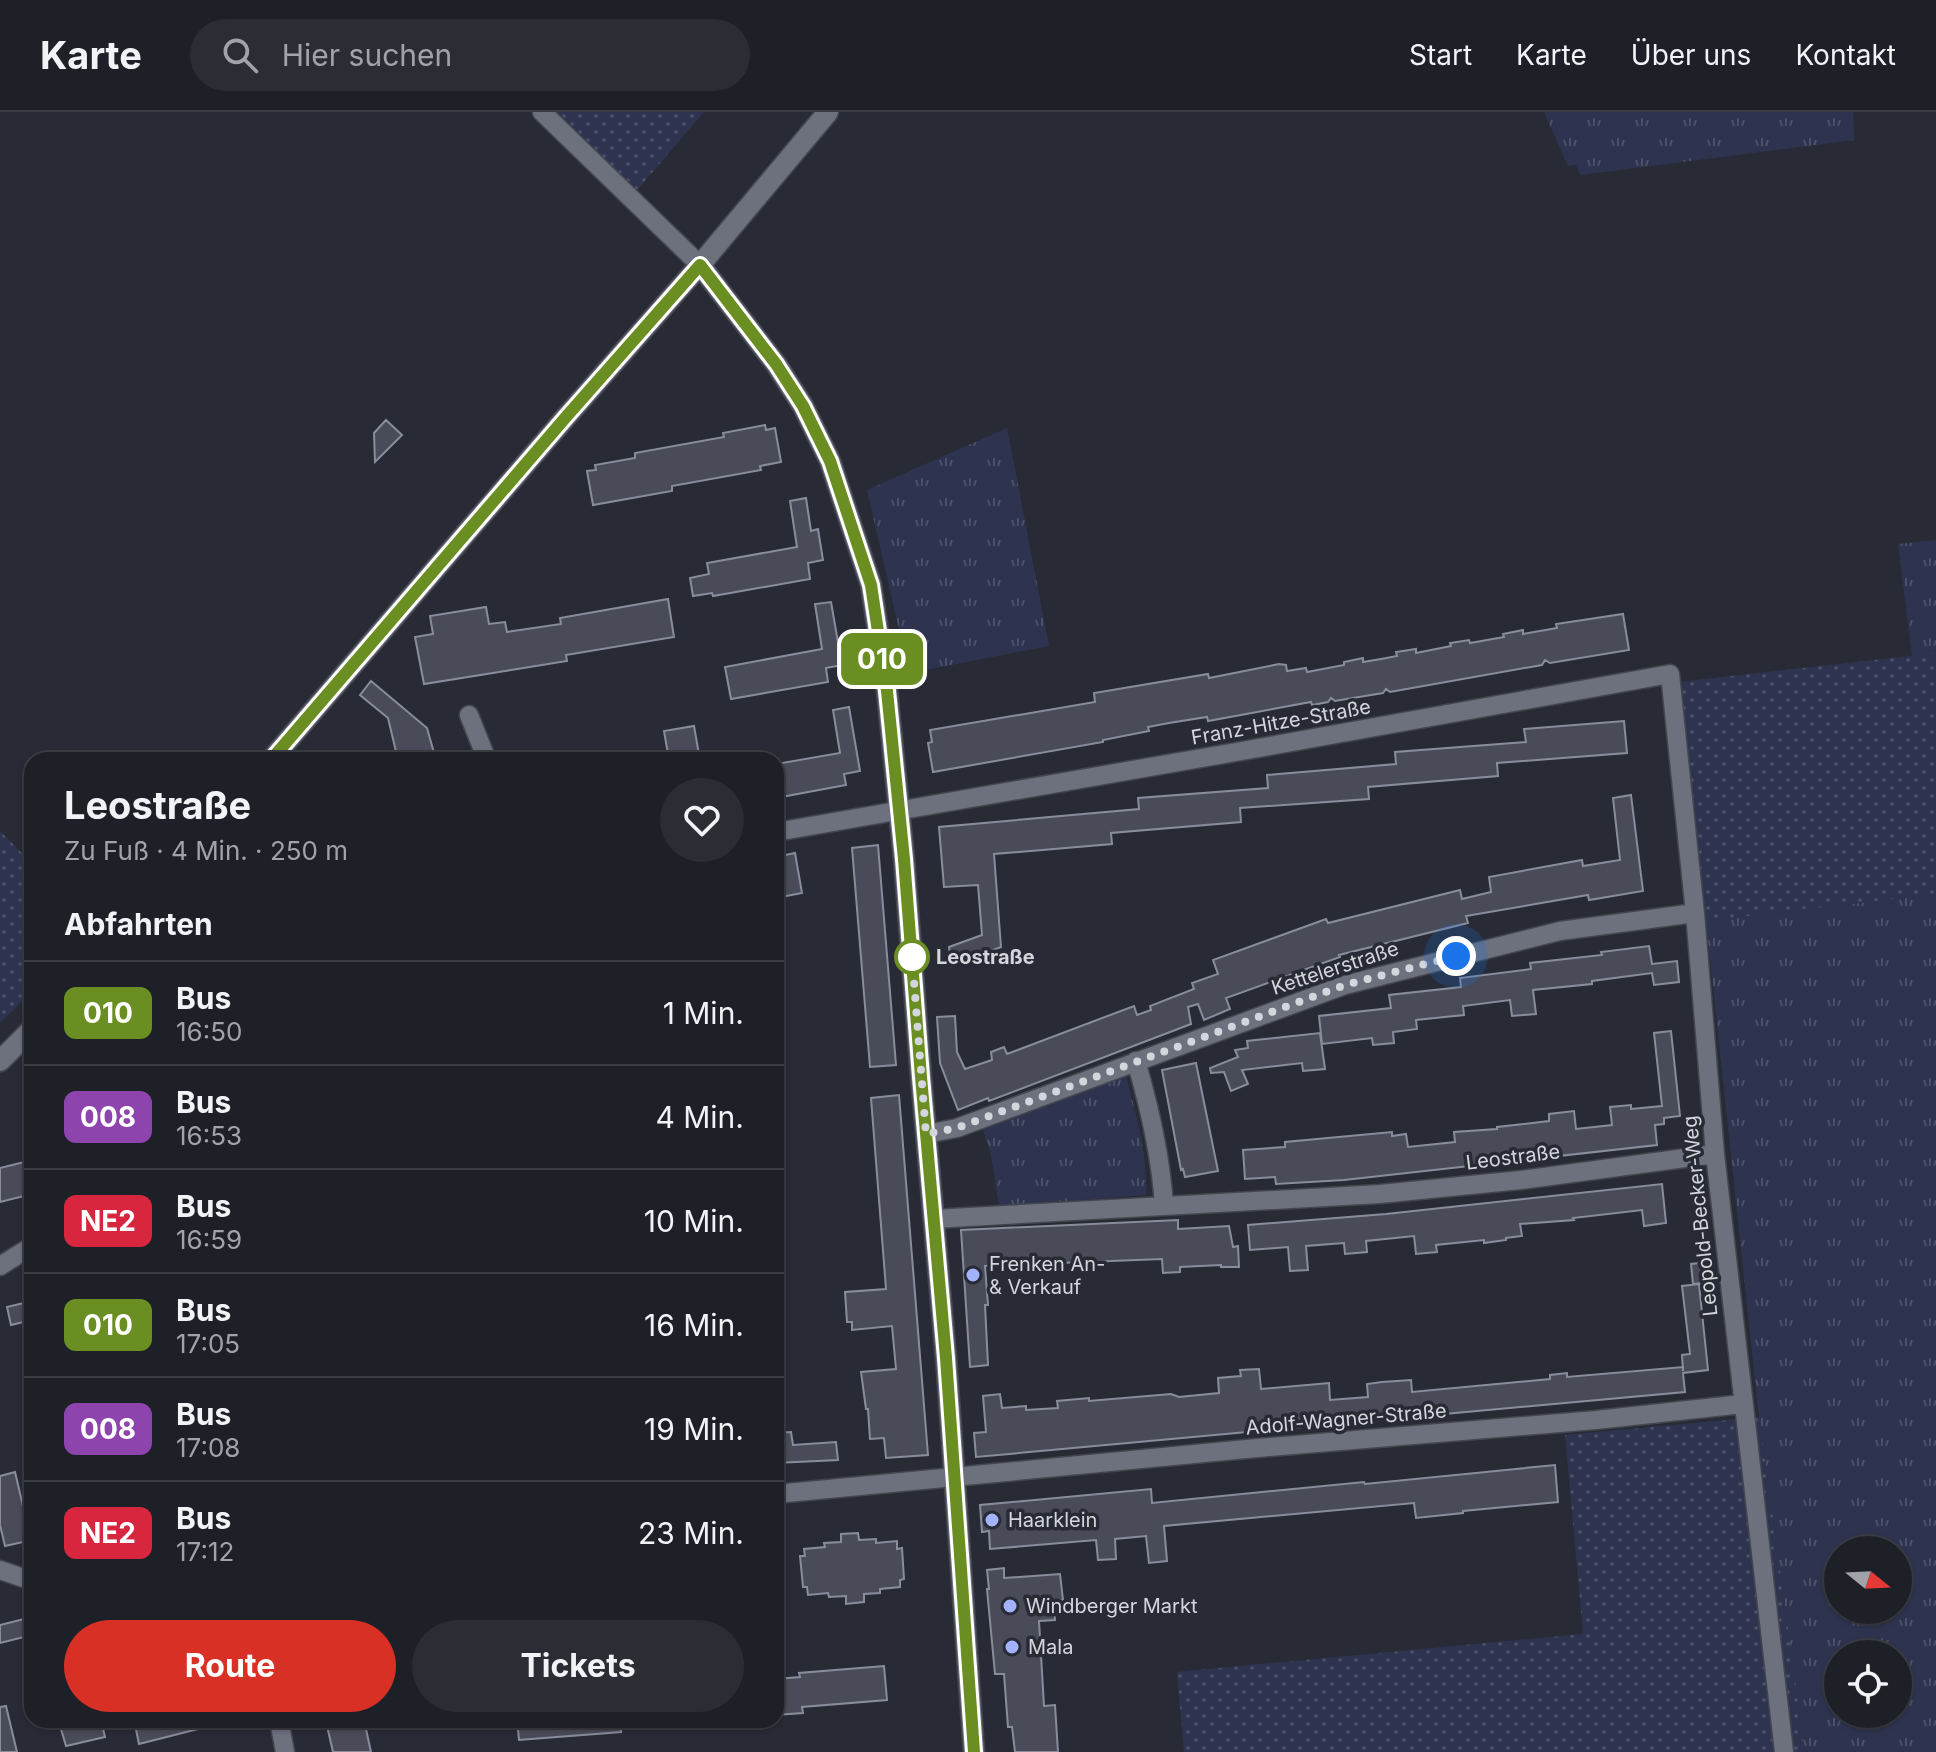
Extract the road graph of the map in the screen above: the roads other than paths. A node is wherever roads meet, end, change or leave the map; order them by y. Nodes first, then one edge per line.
1 (542, 112) edge
2 (828, 112) edge
3 (700, 265) junction
4 (1670, 674) joint
5 (469, 715) dead end
6 (278, 752) edge
7 (484, 752) edge
8 (900, 811) junction
9 (784, 831) edge
10 (1695, 913) junction
11 (24, 1037) edge
12 (0, 1061) edge
13 (1136, 1061) junction
14 (926, 1134) junction
15 (1715, 1154) junction
16 (1164, 1206) junction
17 (933, 1219) junction
18 (24, 1251) edge
19 (0, 1266) edge
20 (1743, 1404) junction
21 (953, 1477) junction
22 (784, 1493) edge
23 (0, 1570) edge
24 (24, 1578) edge
25 (280, 1728) edge
26 (285, 1752) edge
27 (974, 1752) edge
28 (1784, 1752) edge

1 - 3 street
2 - 3 street
3 - 6 street
3 - 8 street
4 - 8 street, Franz-Hitze-Straße
4 - 10 street, Leopold-Becker-Weg
5 - 7 street
8 - 9 street, Franz-Hitze-Straße
8 - 14 street
10 - 13 street, Kettelerstraße
10 - 15 street, Leopold-Becker-Weg
11 - 12 street
13 - 14 street, Kettelerstraße
13 - 16 street
14 - 17 street
15 - 16 street, Leostraße
15 - 20 street, Leopold-Becker-Weg
16 - 17 street, Leostraße
17 - 21 street
18 - 19 street
20 - 21 street, Adolf-Wagner-Straße
20 - 28 street, Leopold-Becker-Weg
21 - 22 street, Adolf-Wagner-Straße
21 - 27 street
23 - 24 street
25 - 26 street

